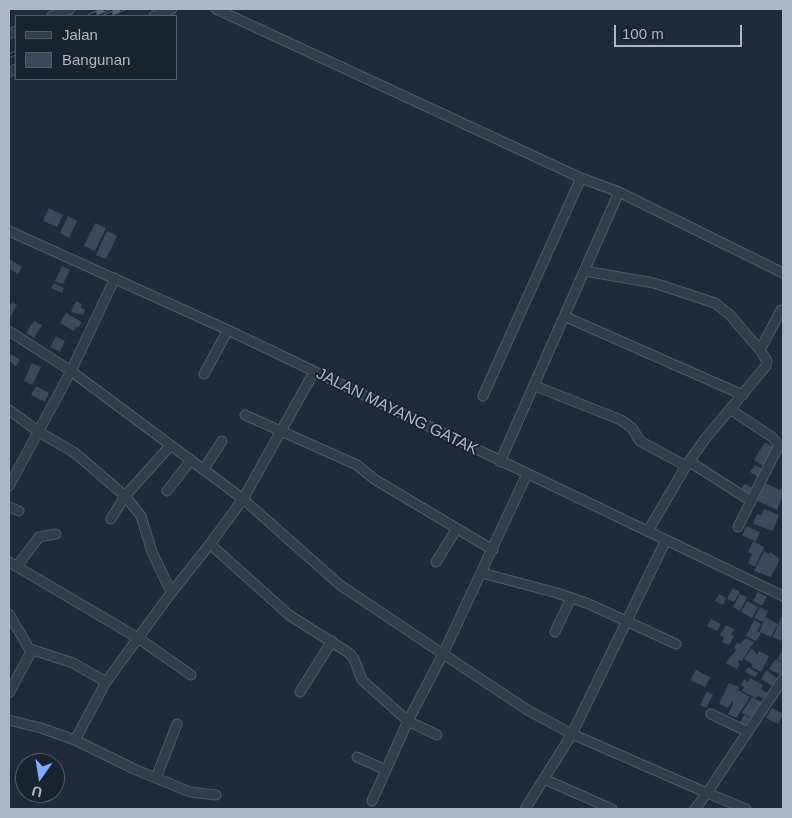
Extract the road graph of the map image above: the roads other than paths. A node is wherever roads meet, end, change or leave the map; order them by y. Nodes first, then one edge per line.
1 (70, 9) edge
2 (172, 9) edge
3 (216, 9) edge
4 (55, 15) edge
5 (157, 15) edge
6 (581, 178) junction
7 (619, 192) junction
8 (9, 231) edge
9 (585, 271) junction
10 (783, 273) edge
11 (115, 278) junction
12 (780, 310) dead end
13 (566, 317) junction
14 (228, 330) junction
15 (9, 331) edge
16 (760, 350) junction
17 (71, 371) junction
18 (314, 372) junction
19 (204, 374) dead end
20 (535, 386) junction
21 (743, 394) junction
22 (483, 396) dead end
23 (9, 410) edge
24 (731, 410) junction
25 (244, 415) dead end
26 (282, 430) junction
27 (39, 432) junction
28 (222, 441) dead end
29 (170, 446) junction
30 (190, 460) junction
31 (500, 462) junction
32 (688, 464) junction
33 (204, 469) junction
34 (527, 474) junction
35 (9, 486) edge
36 (167, 491) dead end
37 (125, 496) junction
38 (243, 499) junction
39 (751, 501) junction
40 (9, 506) edge
41 (19, 511) dead end
42 (111, 518) dead end
43 (738, 527) dead end
44 (456, 530) junction
45 (648, 531) junction
46 (56, 534) dead end
47 (666, 540) junction
48 (210, 544) junction
49 (493, 550) junction
50 (436, 562) dead end
51 (13, 564) edge
52 (482, 573) junction
53 (169, 595) junction
54 (783, 596) edge
55 (571, 598) junction
56 (9, 614) edge
57 (627, 622) junction
58 (555, 632) dead end
59 (138, 638) junction
60 (332, 642) junction
61 (676, 644) dead end
62 (30, 649) junction
63 (443, 654) junction
64 (191, 675) dead end
65 (783, 679) edge
66 (106, 682) junction
67 (300, 692) dead end
68 (9, 693) edge
69 (779, 693) edge
70 (711, 714) dead end
71 (9, 720) edge
72 (408, 721) junction
73 (177, 724) dead end
74 (748, 732) junction
75 (572, 734) junction
76 (436, 736) dead end
77 (75, 740) junction
78 (357, 757) dead end
79 (386, 770) junction
80 (156, 778) junction
81 (544, 779) junction
82 (707, 793) junction
83 (216, 795) dead end
84 (372, 801) dead end
85 (525, 809) edge
86 (612, 809) edge
87 (695, 809) edge
88 (746, 809) edge

1 - 4 street
2 - 5 street
3 - 6 street
6 - 7 street
6 - 22 street
7 - 9 street
7 - 10 street
8 - 11 street, JALAN MAYANG GATAK
9 - 13 street
9 - 16 street
11 - 14 street, JALAN MAYANG GATAK
11 - 17 street
12 - 16 street
13 - 20 street
13 - 21 street
14 - 18 street, JALAN MAYANG GATAK
14 - 19 street
15 - 17 street
16 - 21 street
17 - 27 street
17 - 29 street
18 - 26 street
18 - 31 street, JALAN MAYANG GATAK
20 - 31 street
20 - 32 street
21 - 24 street
23 - 27 street
24 - 32 street
24 - 39 street
25 - 26 street
26 - 38 street
26 - 44 street
27 - 35 street
27 - 37 street
28 - 33 street
29 - 30 street
29 - 37 street
30 - 33 street
30 - 36 street
31 - 34 street, JALAN MAYANG GATAK
32 - 39 street
32 - 45 street
33 - 38 street
34 - 45 street, JALAN MAYANG GATAK
34 - 49 street
37 - 42 street
37 - 53 street
38 - 48 street
38 - 63 street
39 - 43 street
40 - 41 street
44 - 49 street
44 - 50 street
45 - 47 street, JALAN MAYANG GATAK
46 - 51 street
47 - 54 street, JALAN MAYANG GATAK
47 - 57 street
48 - 53 street
48 - 60 street
49 - 52 street
51 - 59 street
52 - 55 street
52 - 63 street
53 - 59 street
55 - 57 street
55 - 58 street
56 - 62 street
57 - 61 street
57 - 75 street
59 - 64 street
59 - 66 street
60 - 67 street
60 - 72 street
62 - 66 street
62 - 68 street
63 - 72 street
63 - 75 street
65 - 69 street
66 - 77 street
69 - 74 street
70 - 74 street
71 - 77 street
72 - 76 street
72 - 79 street
73 - 80 street
74 - 82 street
75 - 81 street
75 - 82 street
77 - 80 street
78 - 79 street
79 - 84 street
80 - 83 street
81 - 85 street
81 - 86 street
82 - 87 street
82 - 88 street

